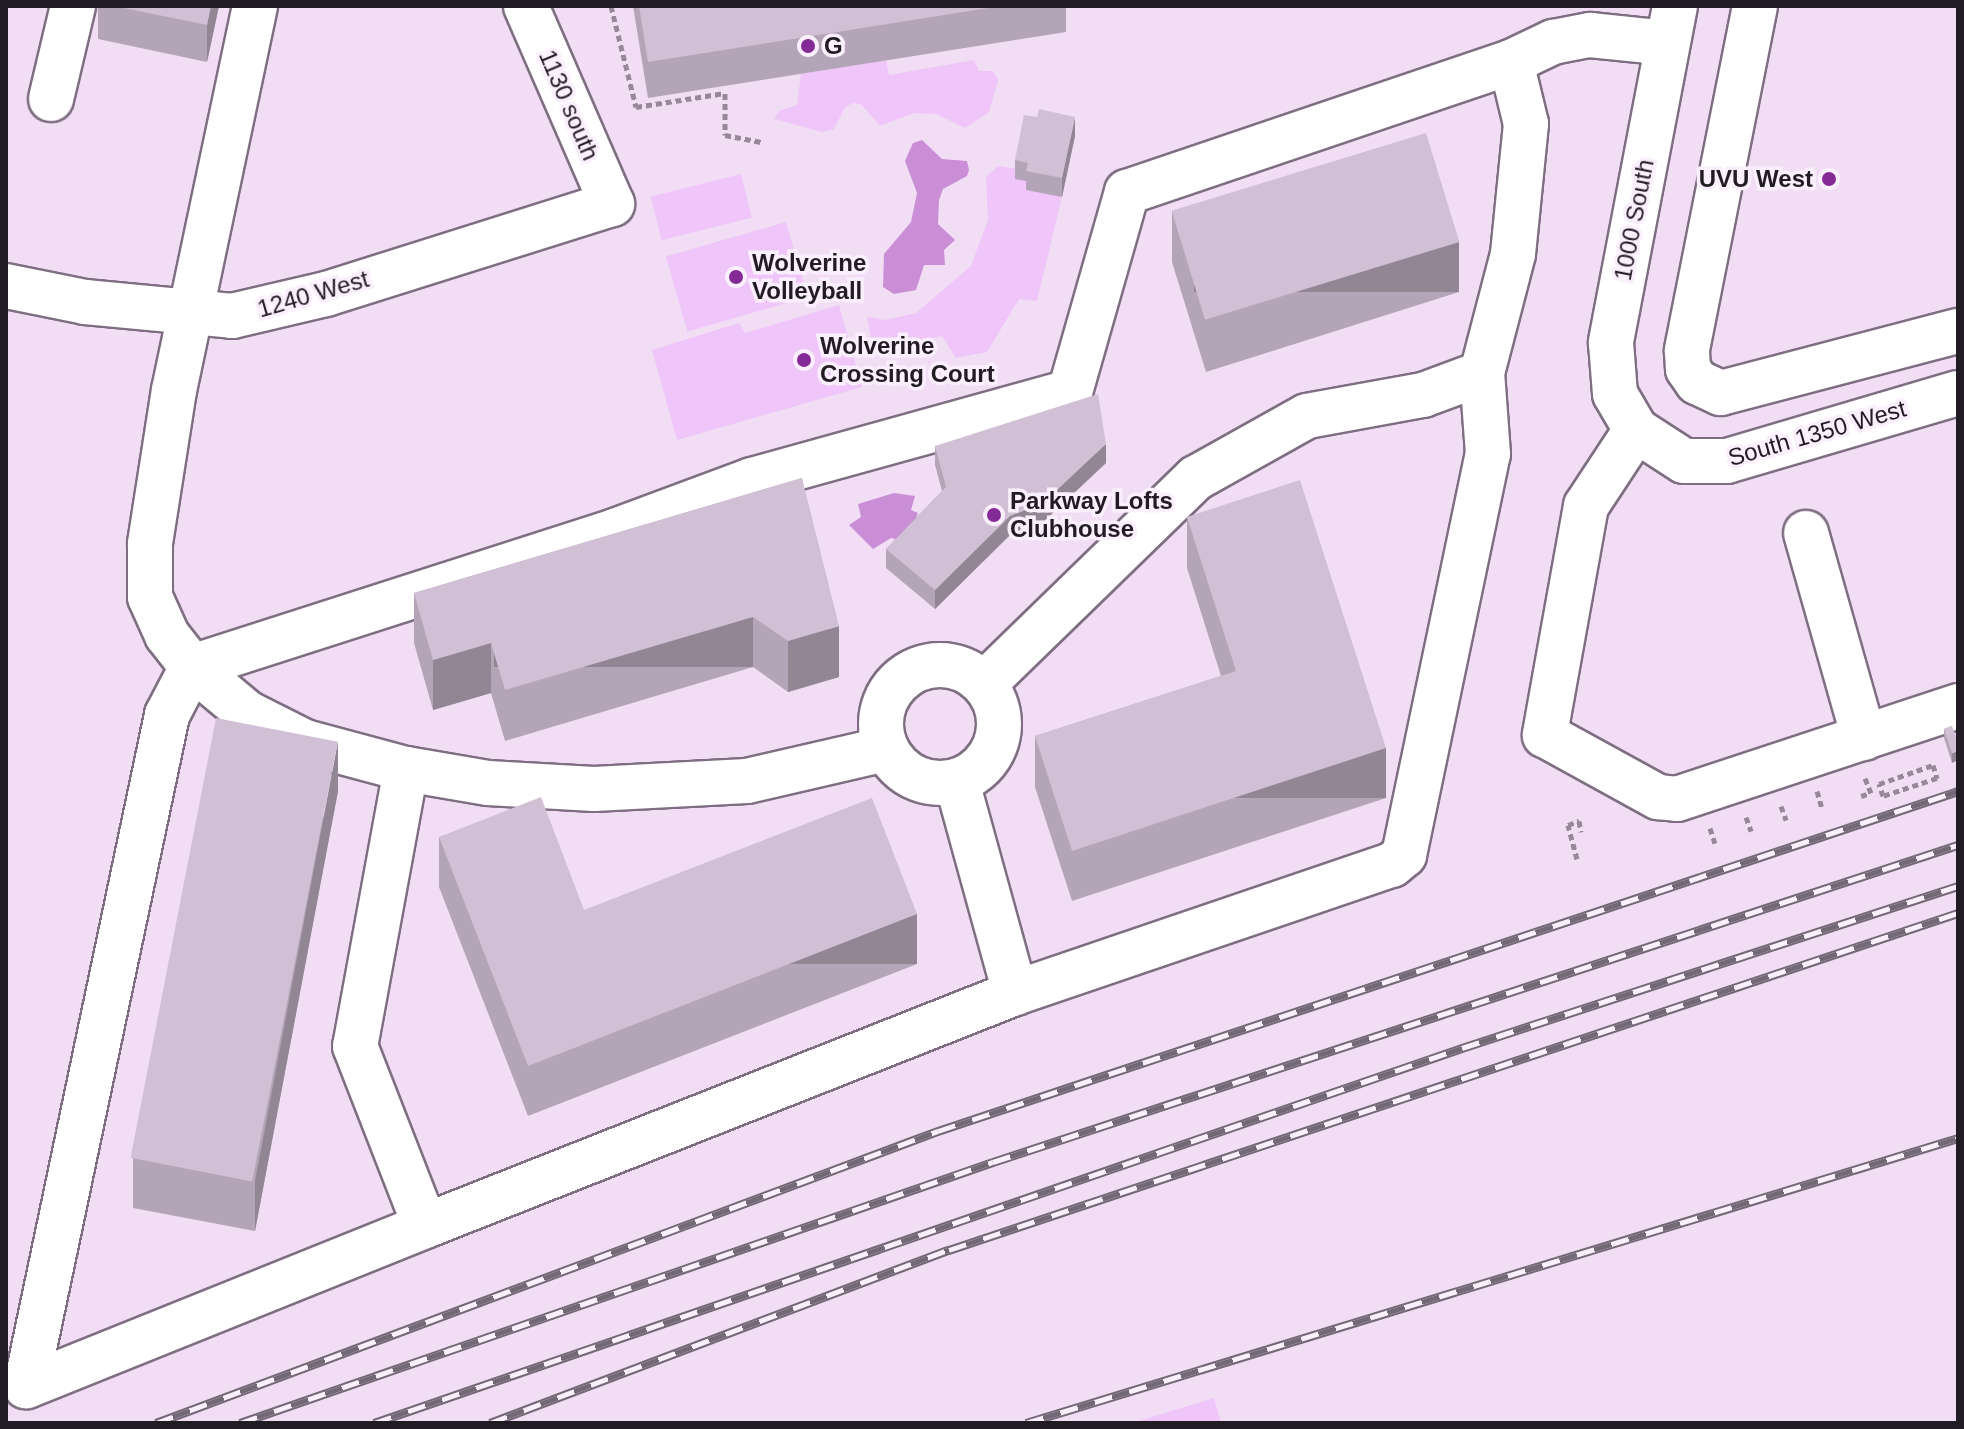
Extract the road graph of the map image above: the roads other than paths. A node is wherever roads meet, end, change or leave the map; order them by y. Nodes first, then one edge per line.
1 (73, 6) edge
2 (255, 6) edge
3 (526, 6) edge
4 (1755, 6) edge
5 (1671, 25) edge
6 (1511, 62) junction
7 (51, 99) dead end
8 (612, 204) joint
9 (6, 286) edge
10 (190, 313) junction
11 (1958, 331) edge
12 (1482, 373) junction
13 (1958, 393) edge
14 (1636, 430) junction
15 (1806, 533) dead end
16 (192, 667) junction
17 (984, 684) junction
18 (1958, 706) edge
19 (1864, 738) junction
20 (886, 749) junction
21 (406, 769) junction
22 (957, 782) junction
23 (1015, 993) junction
24 (425, 1226) junction

1 - 7 street
2 - 10 street
3 - 8 street, 1130 south
4 - 11 street
5 - 6 street
5 - 14 street, 1000 South
6 - 12 street
6 - 16 street
8 - 10 street, 1240 West
9 - 10 street, 1240 West
10 - 16 street
12 - 17 street
12 - 23 street
13 - 14 street, South 1350 West
14 - 19 street
15 - 19 street
16 - 21 street
16 - 24 street
17 - 20 street
17 - 22 street
18 - 19 street
20 - 21 street
20 - 22 street
21 - 24 street
22 - 23 street
23 - 24 street

